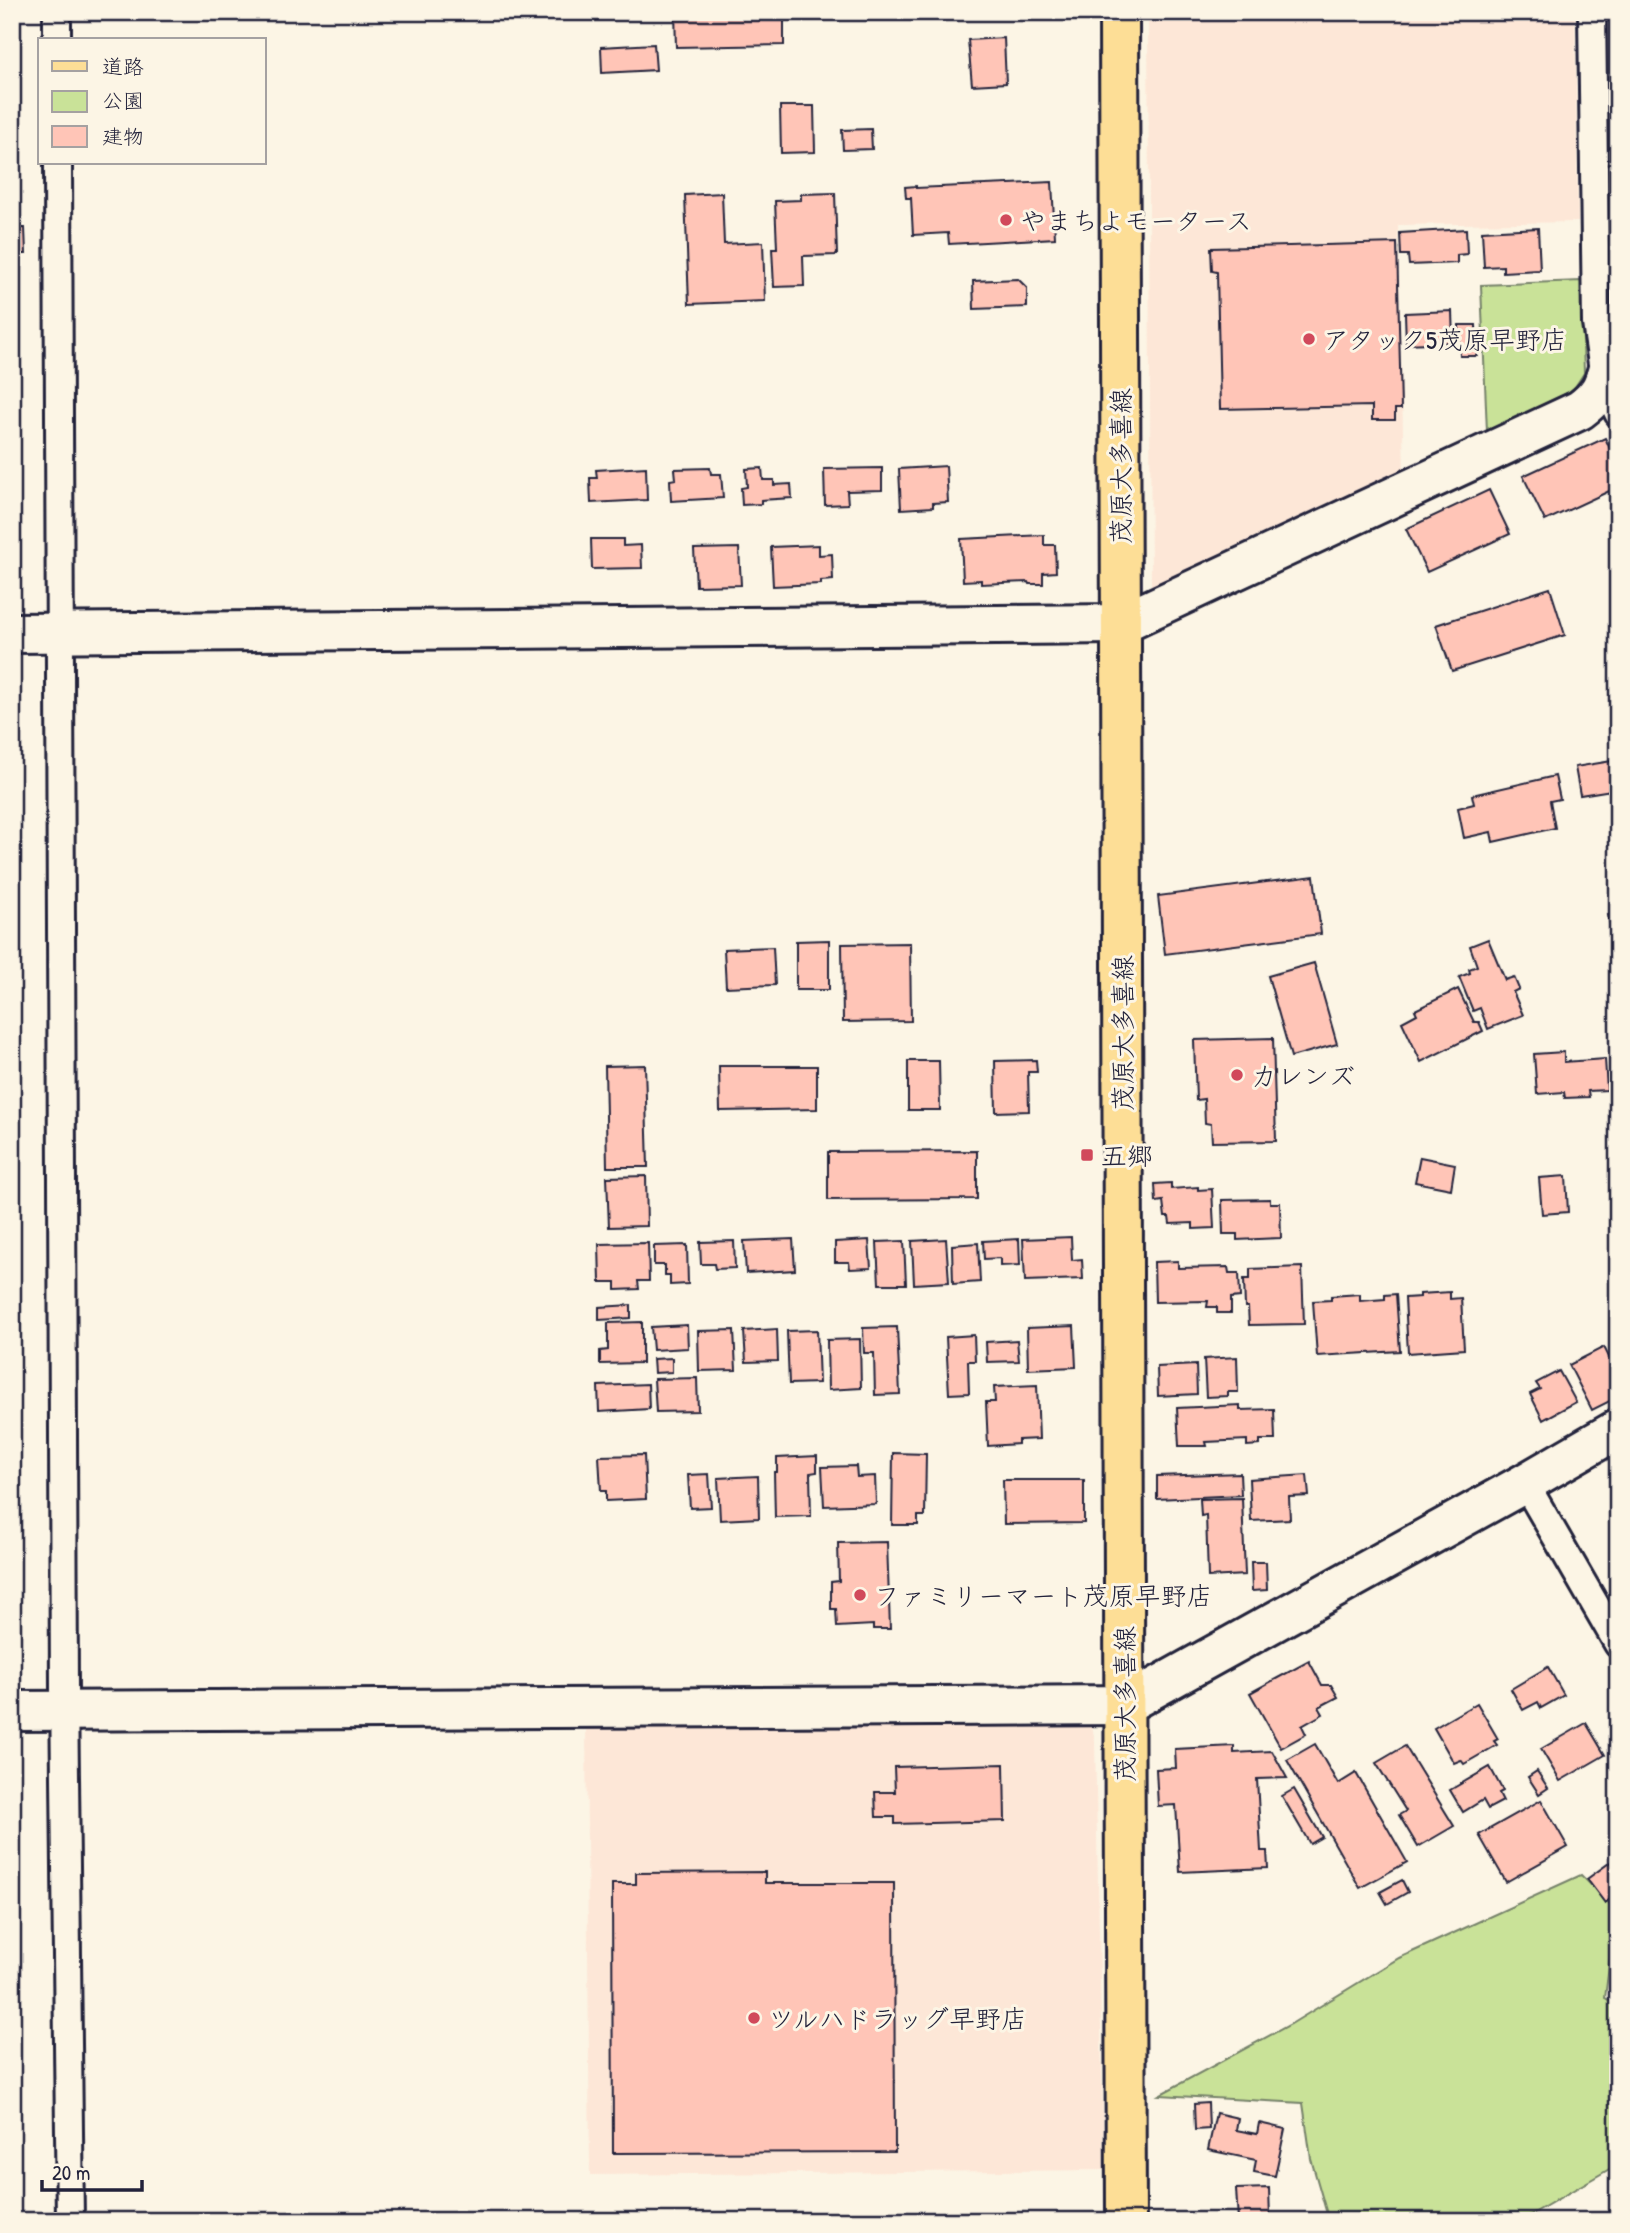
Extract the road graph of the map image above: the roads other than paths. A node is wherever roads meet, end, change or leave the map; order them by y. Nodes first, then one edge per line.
1 (57, 12) edge
2 (1119, 12) edge
3 (1592, 12) edge
4 (58, 38) edge
5 (58, 164) edge
6 (1618, 344) edge
7 (1611, 398) edge
8 (1121, 624) junction
9 (58, 632) junction
10 (12, 633) edge
11 (1618, 1429) edge
12 (1524, 1483) junction
13 (1618, 1644) edge
14 (1125, 1705) junction
15 (12, 1711) edge
16 (64, 1711) junction
17 (70, 2221) edge
18 (1126, 2221) edge

1 - 4 street
2 - 8 main road, 茂原大多喜線
3 - 7 street
5 - 9 street
6 - 7 street
7 - 8 street
8 - 9 street
8 - 14 main road, 茂原大多喜線
9 - 10 street
9 - 16 street
11 - 12 street
12 - 13 street
12 - 14 street
14 - 16 street
14 - 18 main road, 茂原大多喜線
15 - 16 street
16 - 17 street

